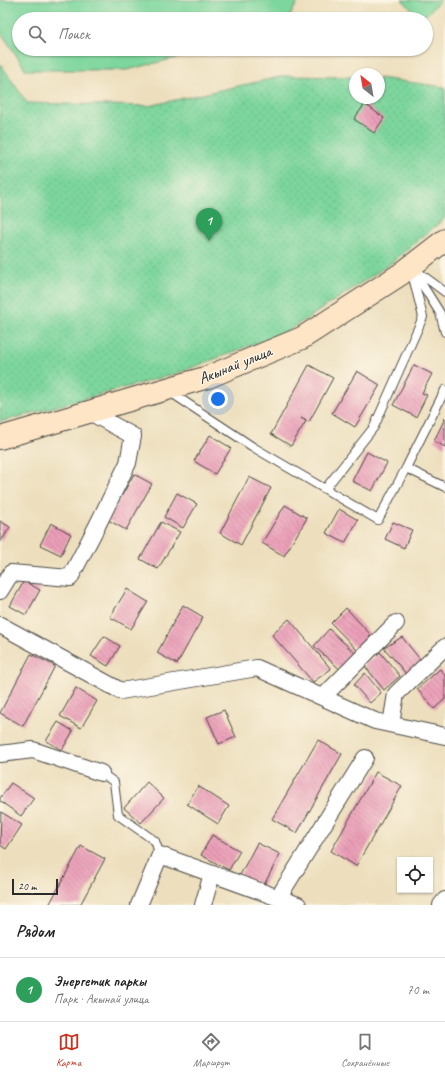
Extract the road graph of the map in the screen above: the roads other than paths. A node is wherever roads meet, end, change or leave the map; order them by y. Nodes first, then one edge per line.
1 (445, 240) edge
2 (411, 266) junction
3 (445, 292) edge
4 (445, 332) edge
5 (165, 390) junction
6 (445, 390) edge
7 (88, 411) junction
8 (0, 438) edge
9 (406, 468) junction
10 (445, 487) edge
11 (325, 489) junction
12 (0, 592) edge
13 (396, 623) dead end
14 (0, 624) edge
15 (445, 647) edge
16 (323, 698) junction
17 (445, 721) edge
18 (391, 724) junction
19 (439, 735) edge
20 (0, 754) edge
21 (365, 758) dead end
22 (101, 773) joint
23 (160, 855) junction
24 (212, 874) junction
25 (445, 900) edge
26 (288, 902) edge
27 (139, 905) edge
28 (202, 905) edge
29 (441, 905) edge

1 - 2 main road, Акынай улица
2 - 3 lane
2 - 4 lane
2 - 5 main road, Акынай улица
2 - 11 lane
5 - 7 main road, Акынай улица
5 - 11 lane
6 - 9 lane
7 - 8 main road, Акынай улица
7 - 12 street
9 - 10 lane
9 - 11 lane
13 - 16 street
14 - 16 street
15 - 18 street
16 - 18 street
17 - 19 street
18 - 19 street
20 - 22 street
21 - 26 street
22 - 23 lane
23 - 24 street
23 - 27 street
24 - 26 street
24 - 28 street
25 - 29 street

